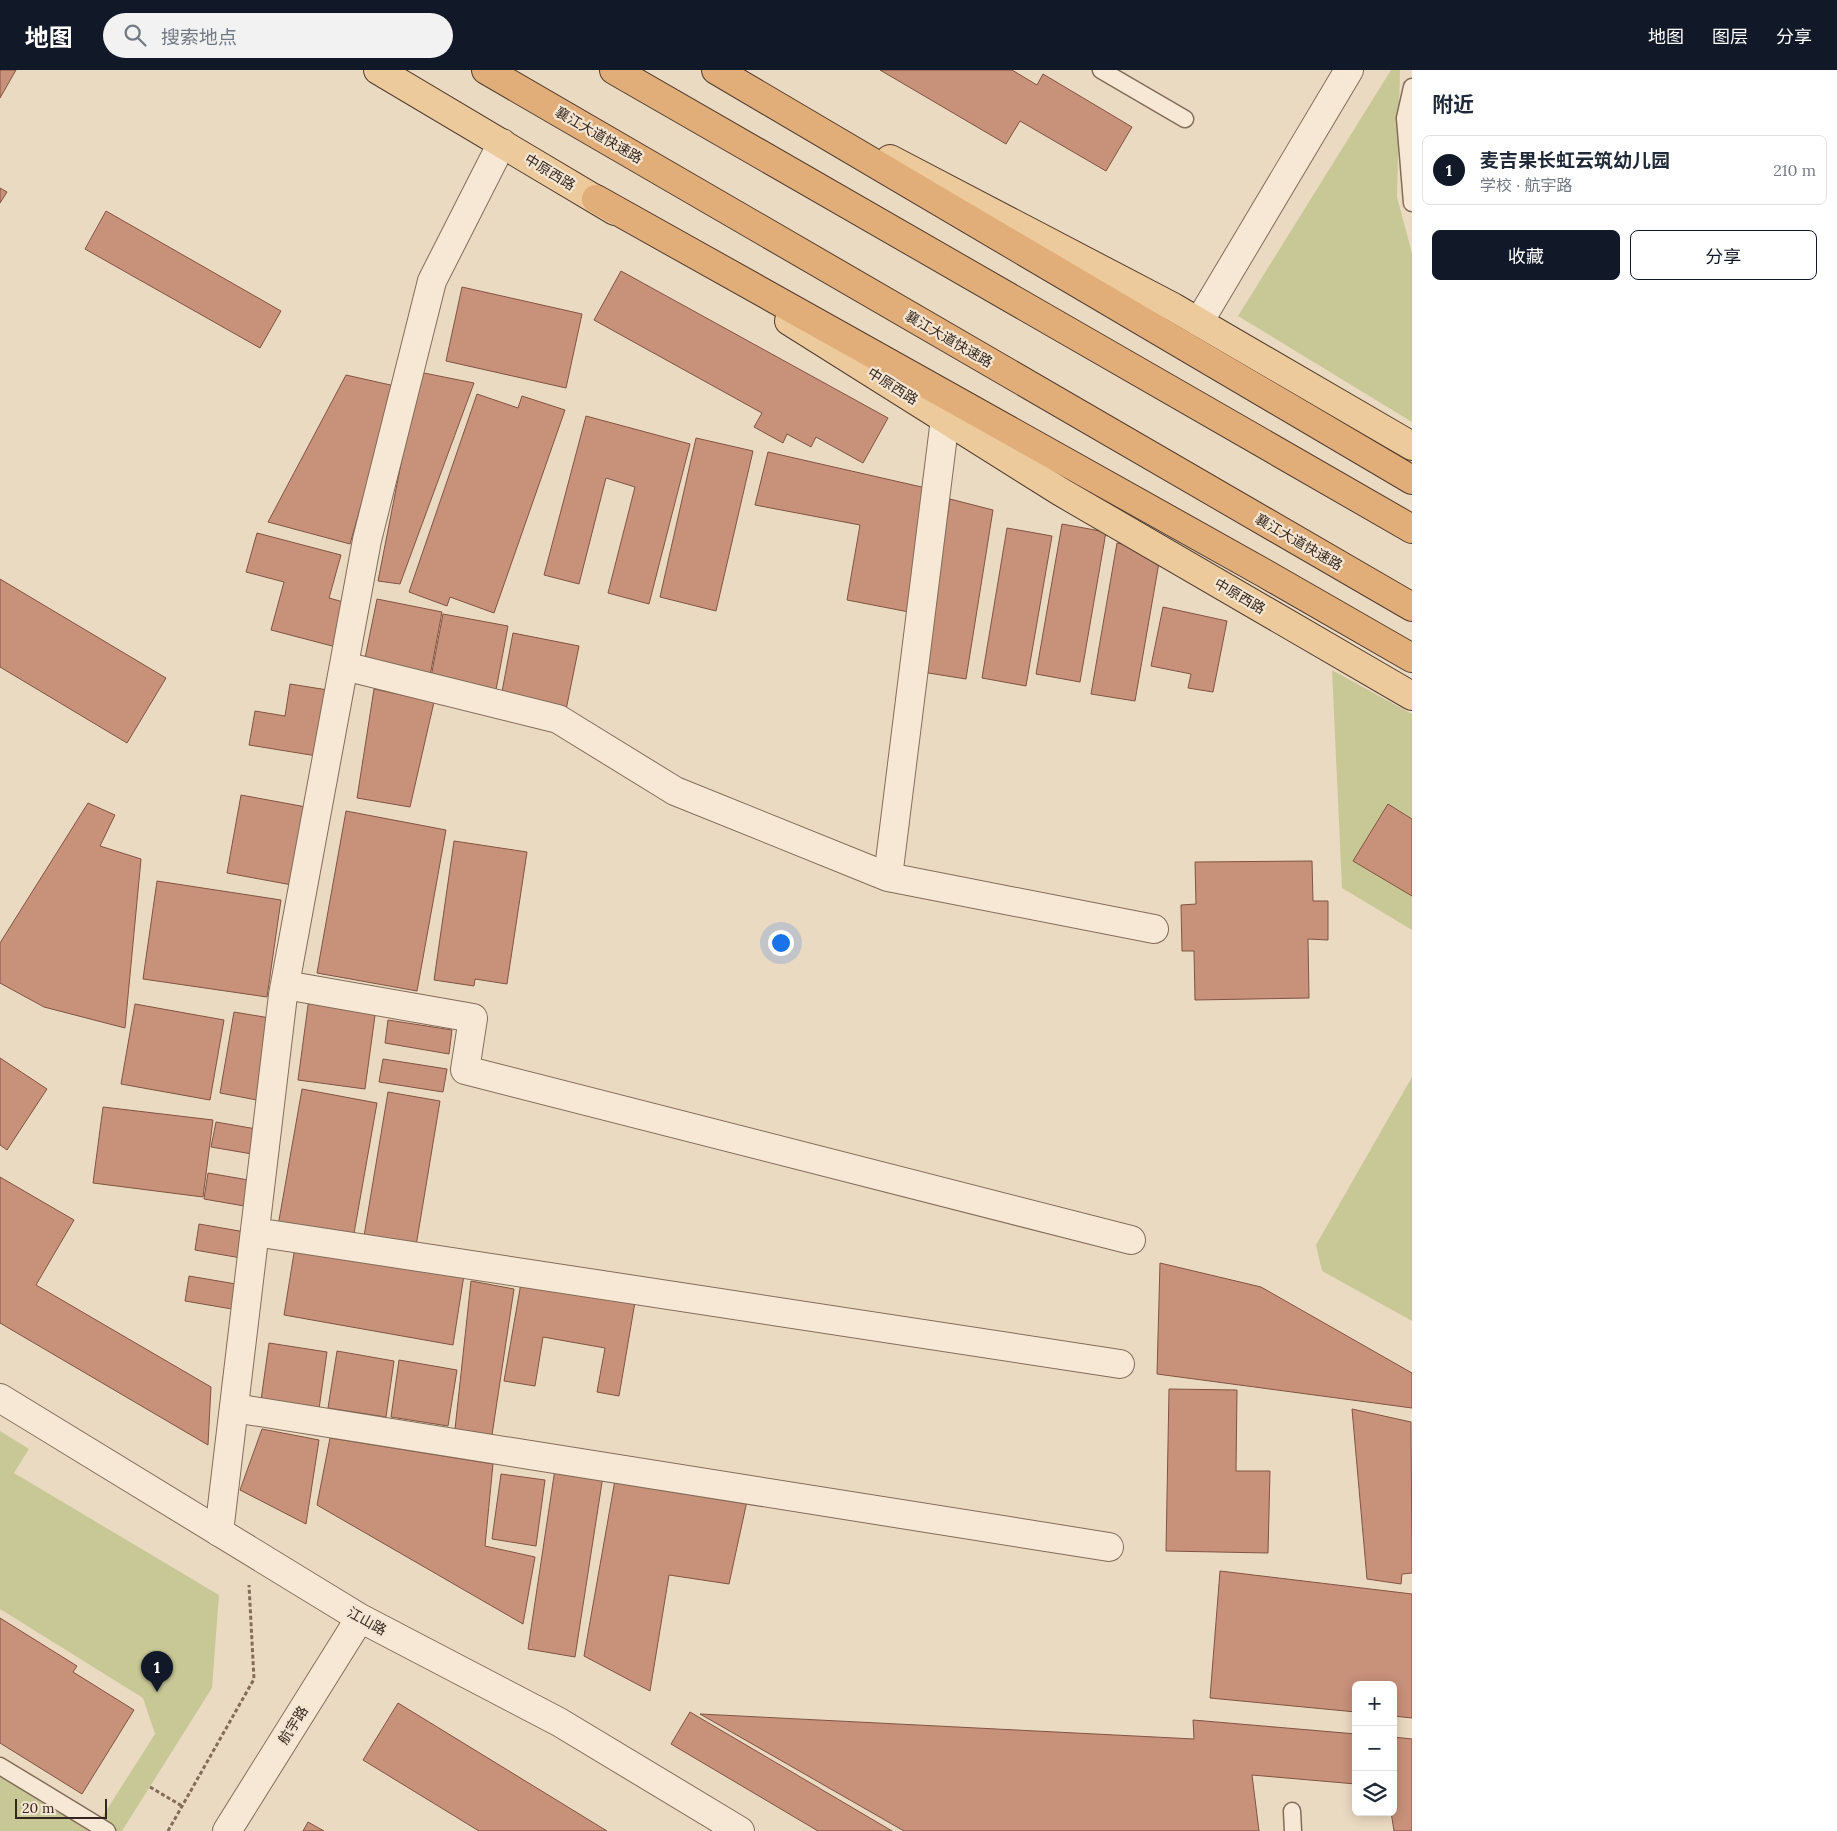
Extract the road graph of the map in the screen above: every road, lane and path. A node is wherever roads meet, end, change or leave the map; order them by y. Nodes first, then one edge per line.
1 (378, 70) edge
2 (486, 70) edge
3 (614, 70) edge
4 (716, 70) edge
5 (721, 70) edge
6 (1101, 70) edge
7 (1349, 70) edge
8 (1412, 87) edge
9 (1185, 119) dead end
10 (502, 143) junction
11 (596, 199) junction
12 (1412, 203) edge
13 (1198, 322) junction
14 (945, 419) junction
15 (1412, 446) edge
16 (1412, 480) edge
17 (1412, 529) edge
18 (1412, 607) edge
19 (1412, 658) edge
20 (344, 666) junction
21 (1412, 696) edge
22 (888, 877) junction
23 (1154, 929) dead end
24 (285, 985) junction
25 (255, 1232) junction
26 (1131, 1240) dead end
27 (1120, 1364) dead end
28 (0, 1398) edge
29 (234, 1408) junction
30 (219, 1532) junction
31 (1109, 1547) dead end
32 (247, 1548) junction
33 (360, 1618) junction
34 (0, 1766) edge
35 (150, 1787) dead end
36 (182, 1806) junction
37 (1292, 1811) dead end
38 (108, 1831) edge
39 (168, 1831) edge
40 (227, 1831) edge
41 (740, 1831) edge
42 (1293, 1831) edge

1 - 10 main road, 中原西路
2 - 18 highway, 襄江大道快速路
3 - 17 highway
4 - 16 highway
5 - 13 main road
6 - 9 lane
7 - 13 street
8 - 12 lane
10 - 11 main road, 中原西路
10 - 20 street
11 - 14 main road, 中原西路
11 - 19 highway
13 - 15 main road
14 - 21 main road, 中原西路
14 - 22 street
20 - 22 street
20 - 24 street
22 - 23 street
24 - 25 street
24 - 26 street
25 - 27 street
25 - 29 street
28 - 30 street, 江山路
29 - 30 street
29 - 31 street
30 - 32 street, 江山路
32 - 33 street, 江山路
32 - 36 path
33 - 40 street, 航宇路
33 - 41 street, 江山路
34 - 38 lane
35 - 36 path
36 - 39 path
37 - 42 lane

